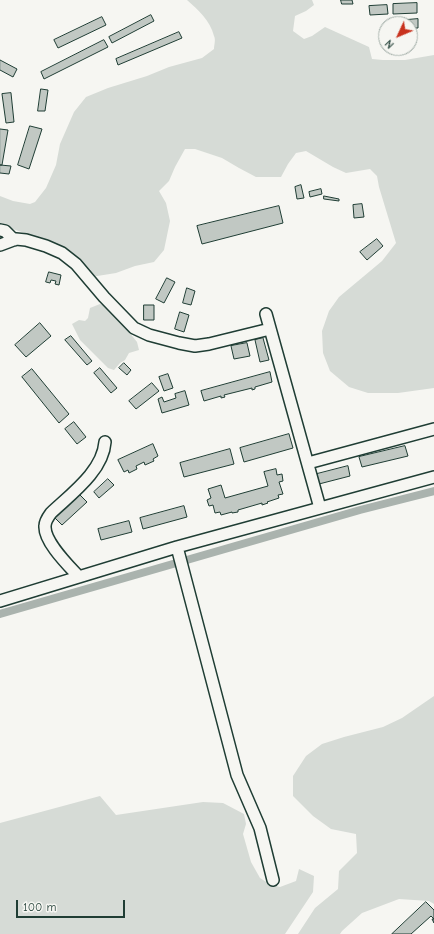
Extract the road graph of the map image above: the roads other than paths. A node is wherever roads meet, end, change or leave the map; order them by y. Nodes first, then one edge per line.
1 (0, 230) edge
2 (14, 240) junction
3 (0, 245) edge
4 (266, 314) dead end
5 (270, 329) junction
6 (434, 429) edge
7 (105, 442) dead end
8 (308, 463) junction
9 (434, 477) edge
10 (320, 508) junction
11 (178, 550) junction
12 (79, 577) junction
13 (0, 601) edge
14 (273, 880) dead end

1 - 2 street
2 - 3 street
2 - 5 street
4 - 5 street
5 - 8 street
6 - 8 street
7 - 12 street
8 - 10 street
9 - 10 street
10 - 11 street
11 - 12 street
11 - 14 street
12 - 13 street

